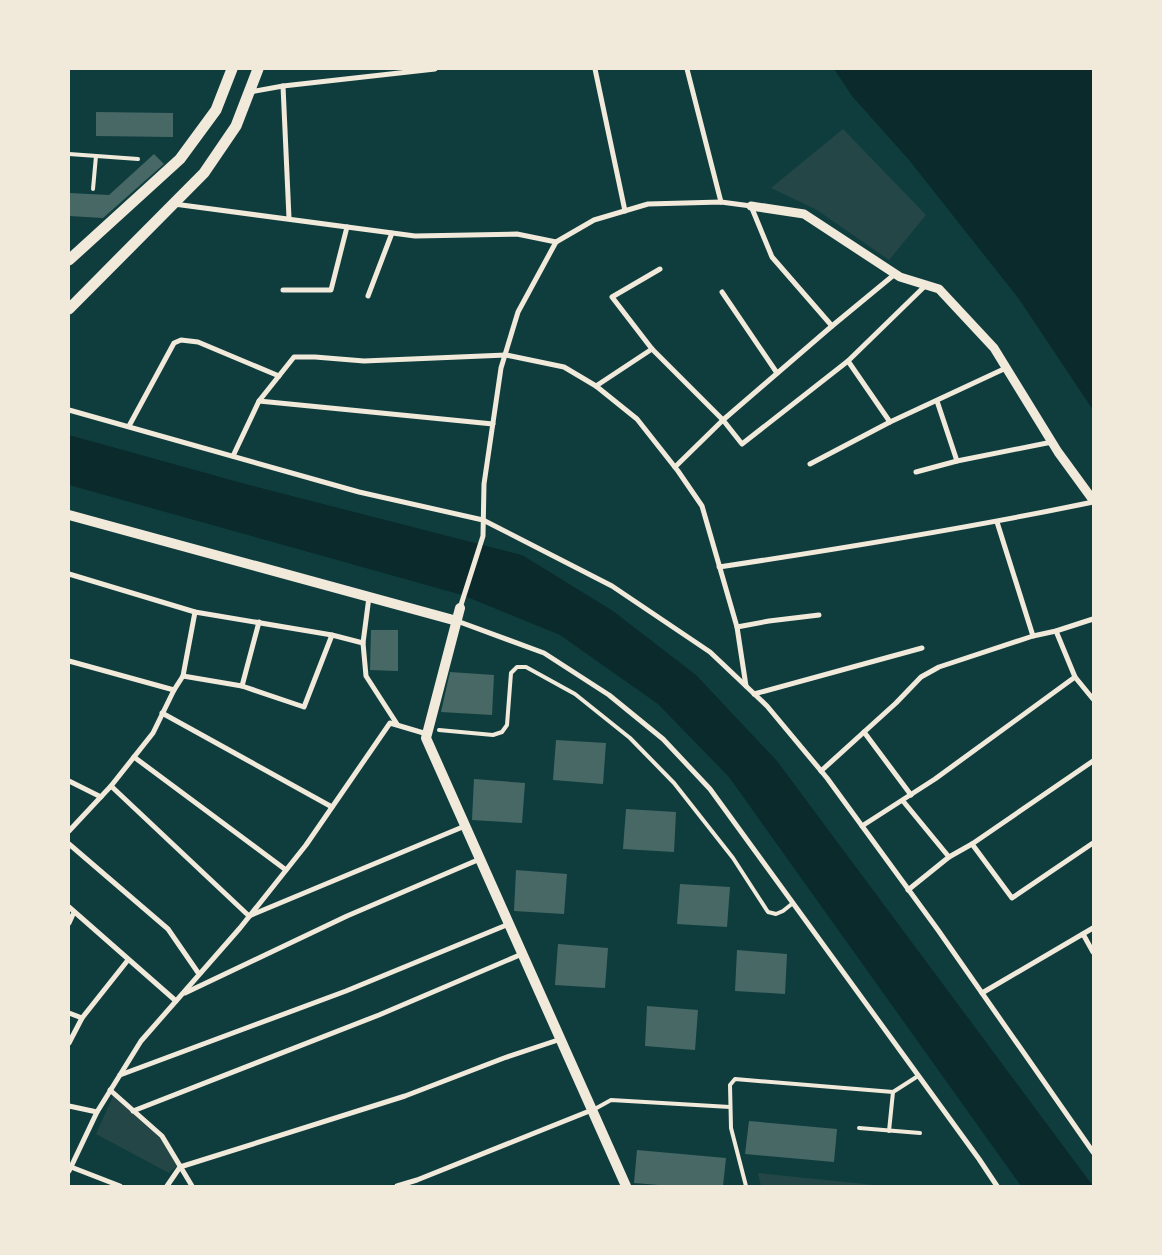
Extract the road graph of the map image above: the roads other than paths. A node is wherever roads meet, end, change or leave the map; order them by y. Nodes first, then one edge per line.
1 (232, 69) edge
2 (258, 69) edge
3 (435, 69) edge
4 (595, 69) edge
5 (687, 69) edge
6 (283, 86) junction
7 (250, 92) junction
8 (69, 154) edge
9 (96, 156) junction
10 (138, 159) dead end
11 (93, 189) dead end
12 (722, 202) junction
13 (174, 204) junction
14 (751, 206) junction
15 (625, 210) junction
16 (289, 218) junction
17 (348, 227) junction
18 (392, 233) junction
19 (556, 242) junction
20 (69, 260) edge
21 (660, 269) dead end
22 (895, 274) junction
23 (927, 285) junction
24 (283, 290) dead end
25 (722, 292) dead end
26 (368, 296) dead end
27 (69, 309) edge
28 (832, 326) junction
29 (652, 349) junction
30 (506, 355) junction
31 (848, 361) junction
32 (1006, 368) junction
33 (777, 373) junction
34 (279, 376) junction
35 (596, 386) junction
36 (259, 400) junction
37 (937, 401) junction
38 (69, 410) edge
39 (723, 420) junction
40 (890, 422) junction
41 (493, 424) junction
42 (128, 426) junction
43 (1052, 442) junction
44 (233, 456) junction
45 (957, 460) junction
46 (810, 464) dead end
47 (675, 467) junction
48 (916, 472) dead end
49 (1093, 501) edge
50 (69, 515) edge
51 (483, 520) junction
52 (997, 522) junction
53 (719, 567) junction
54 (69, 574) edge
55 (369, 597) junction
56 (460, 608) joint
57 (195, 612) junction
58 (819, 615) dead end
59 (1093, 618) edge
60 (457, 621) junction
61 (259, 622) junction
62 (737, 627) junction
63 (1056, 631) junction
64 (332, 635) junction
65 (1033, 636) junction
66 (363, 643) junction
67 (922, 648) dead end
68 (69, 661) edge
69 (183, 676) junction
70 (1076, 677) junction
71 (242, 686) junction
72 (746, 686) junction
73 (174, 690) junction
74 (754, 694) junction
75 (1093, 699) edge
76 (162, 713) junction
77 (397, 725) junction
78 (439, 730) dead end
79 (864, 732) junction
80 (427, 734) junction
81 (134, 756) junction
82 (1093, 761) edge
83 (821, 771) junction
84 (69, 781) edge
85 (111, 786) junction
86 (911, 795) junction
87 (101, 797) junction
88 (903, 801) junction
89 (332, 807) junction
90 (466, 826) junction
91 (862, 826) junction
92 (69, 831) edge
93 (1093, 843) edge
94 (69, 844) edge
95 (972, 844) junction
96 (949, 857) junction
97 (480, 859) junction
98 (286, 870) junction
99 (908, 890) junction
100 (793, 903) junction
101 (69, 907) edge
102 (74, 912) junction
103 (249, 916) junction
104 (69, 923) edge
105 (509, 924) junction
106 (1093, 928) edge
107 (1083, 934) junction
108 (1093, 952) edge
109 (523, 954) junction
110 (128, 960) junction
111 (199, 974) junction
112 (982, 993) junction
113 (182, 994) junction
114 (176, 1002) junction
115 (69, 1013) edge
116 (82, 1018) junction
117 (561, 1039) junction
118 (69, 1043) edge
119 (119, 1076) junction
120 (918, 1076) junction
121 (110, 1090) junction
122 (892, 1092) junction
123 (69, 1106) edge
124 (730, 1107) junction
125 (593, 1110) junction
126 (134, 1111) junction
127 (97, 1112) junction
128 (859, 1128) dead end
129 (889, 1130) junction
130 (920, 1133) dead end
131 (1093, 1152) edge
132 (180, 1167) junction
133 (70, 1169) edge
134 (417, 1183) edge
135 (120, 1186) edge
136 (167, 1186) edge
137 (192, 1186) edge
138 (397, 1186) edge
139 (626, 1186) edge
140 (746, 1186) edge
141 (997, 1186) edge

1 - 20 main road
2 - 7 main road
3 - 6 street
4 - 15 street
5 - 12 street
6 - 7 street
6 - 16 street
7 - 13 main road
8 - 9 lane
9 - 10 lane
9 - 11 lane
12 - 14 street
12 - 15 street
13 - 16 street
13 - 27 main road
14 - 22 street
14 - 28 street
15 - 19 street
16 - 17 street
17 - 18 street
17 - 24 street
18 - 19 street
18 - 26 street
19 - 30 street
21 - 29 street
22 - 23 street
22 - 28 street
23 - 31 street
23 - 32 street
25 - 33 street
28 - 33 street
29 - 35 street
29 - 39 street
30 - 34 street
30 - 35 street
30 - 41 street
31 - 39 street
31 - 40 street
32 - 37 street
32 - 43 street
33 - 39 street
34 - 36 street
34 - 42 street
35 - 47 street
36 - 41 street
36 - 44 street
37 - 40 street
37 - 45 street
38 - 42 street
39 - 47 street
40 - 46 street
41 - 51 street
42 - 44 street
43 - 45 street
43 - 49 street
44 - 51 street
45 - 48 street
47 - 53 street
49 - 52 street
50 - 55 main road
51 - 56 street
51 - 72 street
52 - 53 street
52 - 65 street
53 - 62 street
54 - 57 street
55 - 60 main road
55 - 66 street
56 - 60 main road
57 - 61 street
57 - 69 street
58 - 62 street
59 - 63 street
60 - 80 main road
60 - 100 street
61 - 64 street
61 - 71 street
62 - 72 street
63 - 65 street
63 - 70 street
64 - 66 street
64 - 71 street
65 - 79 street
66 - 77 street
67 - 74 street
68 - 73 street
69 - 71 street
69 - 73 street
70 - 75 street
70 - 86 street
72 - 74 street
73 - 76 street
74 - 83 street
76 - 81 street
76 - 89 street
77 - 80 street
77 - 89 street
78 - 100 lane
79 - 83 street
79 - 86 street
80 - 90 main road
81 - 85 street
81 - 98 street
82 - 95 street
83 - 91 street
84 - 87 street
85 - 87 street
85 - 103 street
86 - 88 street
87 - 92 street
88 - 91 street
88 - 96 street
89 - 98 street
90 - 97 main road
90 - 103 street
91 - 99 street
93 - 95 street
94 - 111 street
95 - 96 street
96 - 99 street
97 - 105 main road
97 - 113 street
98 - 103 street
99 - 112 street
100 - 120 street
101 - 102 street
102 - 104 street
102 - 110 street
103 - 111 street
105 - 109 main road
105 - 119 street
106 - 107 street
107 - 108 street
107 - 112 street
109 - 117 main road
109 - 126 street
110 - 114 street
110 - 116 street
111 - 113 street
112 - 131 street
113 - 114 street
114 - 119 street
115 - 116 street
116 - 118 street
117 - 125 main road
117 - 132 street
119 - 121 street
120 - 122 lane
120 - 141 street
121 - 126 street
121 - 127 street
122 - 124 lane
122 - 129 lane
123 - 127 street
124 - 125 lane
124 - 140 lane
125 - 134 street
125 - 139 main road
126 - 132 street
127 - 133 street
128 - 129 lane
129 - 130 lane
132 - 136 street
132 - 137 street
133 - 135 street
134 - 138 street

